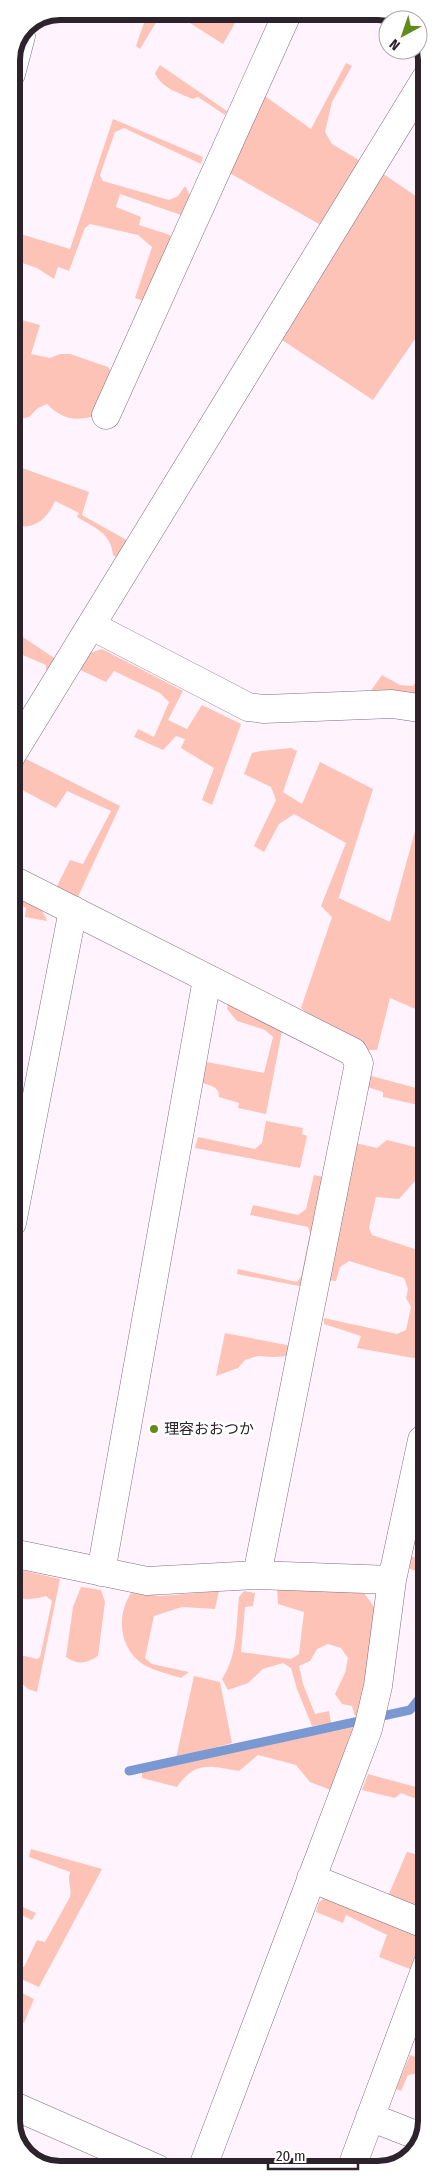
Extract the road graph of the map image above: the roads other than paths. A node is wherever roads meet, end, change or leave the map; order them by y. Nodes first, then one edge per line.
1 (284, 20) edge
2 (418, 91) edge
3 (106, 415) dead end
4 (92, 626) junction
5 (418, 708) edge
6 (20, 741) edge
7 (20, 884) edge
8 (73, 910) junction
9 (207, 979) junction
10 (20, 1182) edge
11 (418, 1459) edge
12 (20, 1555) edge
13 (101, 1572) junction
14 (257, 1575) junction
15 (392, 1580) junction
16 (311, 1878) junction
17 (418, 1920) edge
18 (418, 1989) edge
19 (20, 2109) edge
20 (370, 2117) junction
21 (415, 2135) edge
22 (140, 2161) edge
23 (205, 2161) edge
24 (354, 2161) edge

1 - 3 street
2 - 4 street
4 - 5 street
4 - 6 street
7 - 8 street
8 - 9 street
8 - 10 street
9 - 13 street
9 - 14 street
11 - 15 street
12 - 13 street
13 - 14 street
14 - 15 street
15 - 16 street
16 - 17 street
16 - 23 street
18 - 20 street
19 - 22 street
20 - 21 street
20 - 24 street

